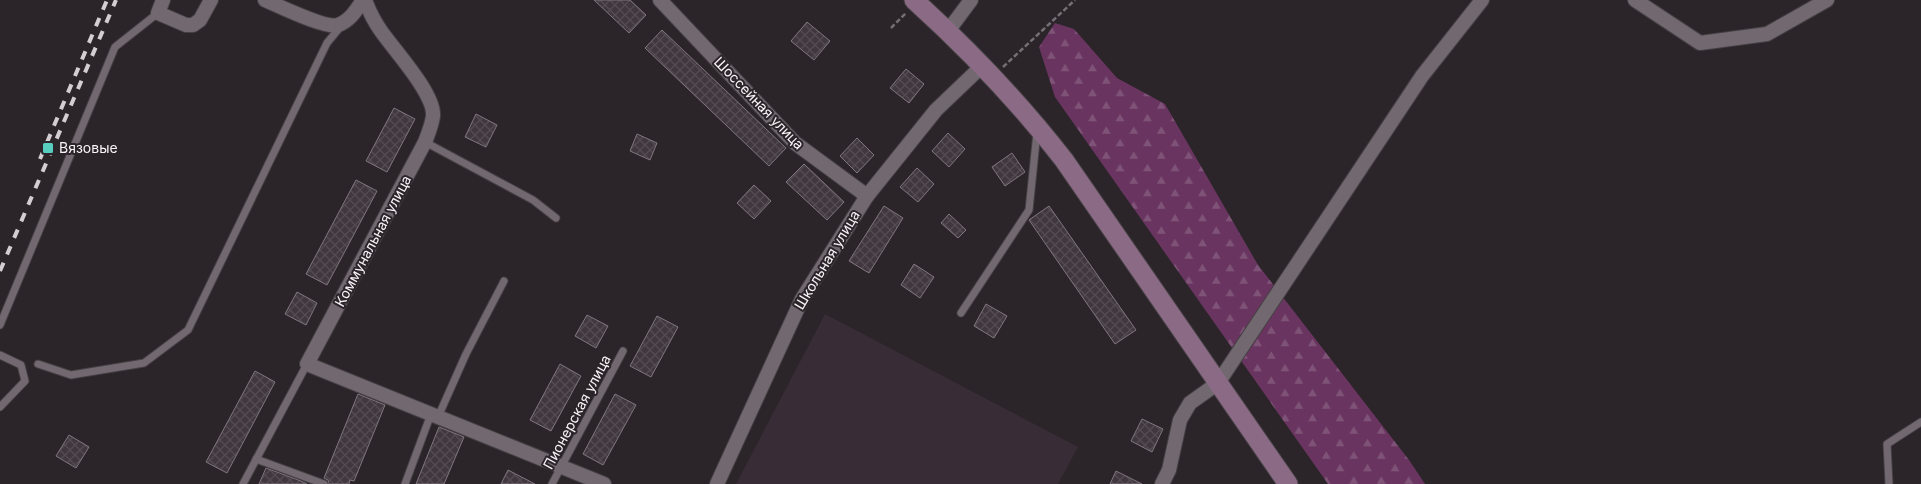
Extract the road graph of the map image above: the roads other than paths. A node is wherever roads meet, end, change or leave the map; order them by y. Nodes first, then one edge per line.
1 (163, 0) edge
2 (211, 0) edge
3 (265, 0) edge
4 (364, 0) edge
5 (660, 0) edge
6 (971, 0) edge
7 (1482, 0) edge
8 (1635, 0) edge
9 (1827, 0) edge
10 (916, 1) edge
11 (158, 13) junction
12 (344, 22) junction
13 (948, 31) junction
14 (987, 72) junction
15 (1038, 126) junction
16 (425, 142) junction
17 (867, 196) junction
18 (556, 218) dead end
19 (504, 280) dead end
20 (961, 313) dead end
21 (0, 326) edge
22 (623, 351) dead end
23 (0, 354) edge
24 (38, 364) dead end
25 (307, 364) junction
26 (1218, 384) junction
27 (0, 407) edge
28 (434, 415) junction
29 (1921, 422) edge
30 (256, 459) junction
31 (561, 466) junction
32 (243, 484) edge
33 (324, 484) edge
34 (405, 484) edge
35 (552, 484) edge
36 (604, 484) edge
37 (717, 484) edge
38 (1162, 484) edge
39 (1288, 484) edge
40 (1889, 484) edge

1 - 11 street
2 - 11 street
3 - 12 street
4 - 12 street
4 - 16 street, Коммунальная улица
5 - 17 street, Шоссейная улица
6 - 13 street
7 - 26 street
8 - 9 street
10 - 13 main road
11 - 21 lane
12 - 24 lane
13 - 14 main road
14 - 15 main road
14 - 17 street, Школьная улица
15 - 20 lane
15 - 26 main road
16 - 18 lane
16 - 25 street, Коммунальная улица
17 - 37 street, Школьная улица
19 - 28 lane
22 - 31 lane, Пионерская улица
23 - 27 lane
25 - 28 street
25 - 30 lane, Коммунальная улица
26 - 38 street
26 - 39 main road
28 - 31 street
28 - 34 lane
29 - 40 lane
30 - 32 lane, Коммунальная улица
30 - 33 lane
31 - 35 lane, Пионерская улица
31 - 36 street

